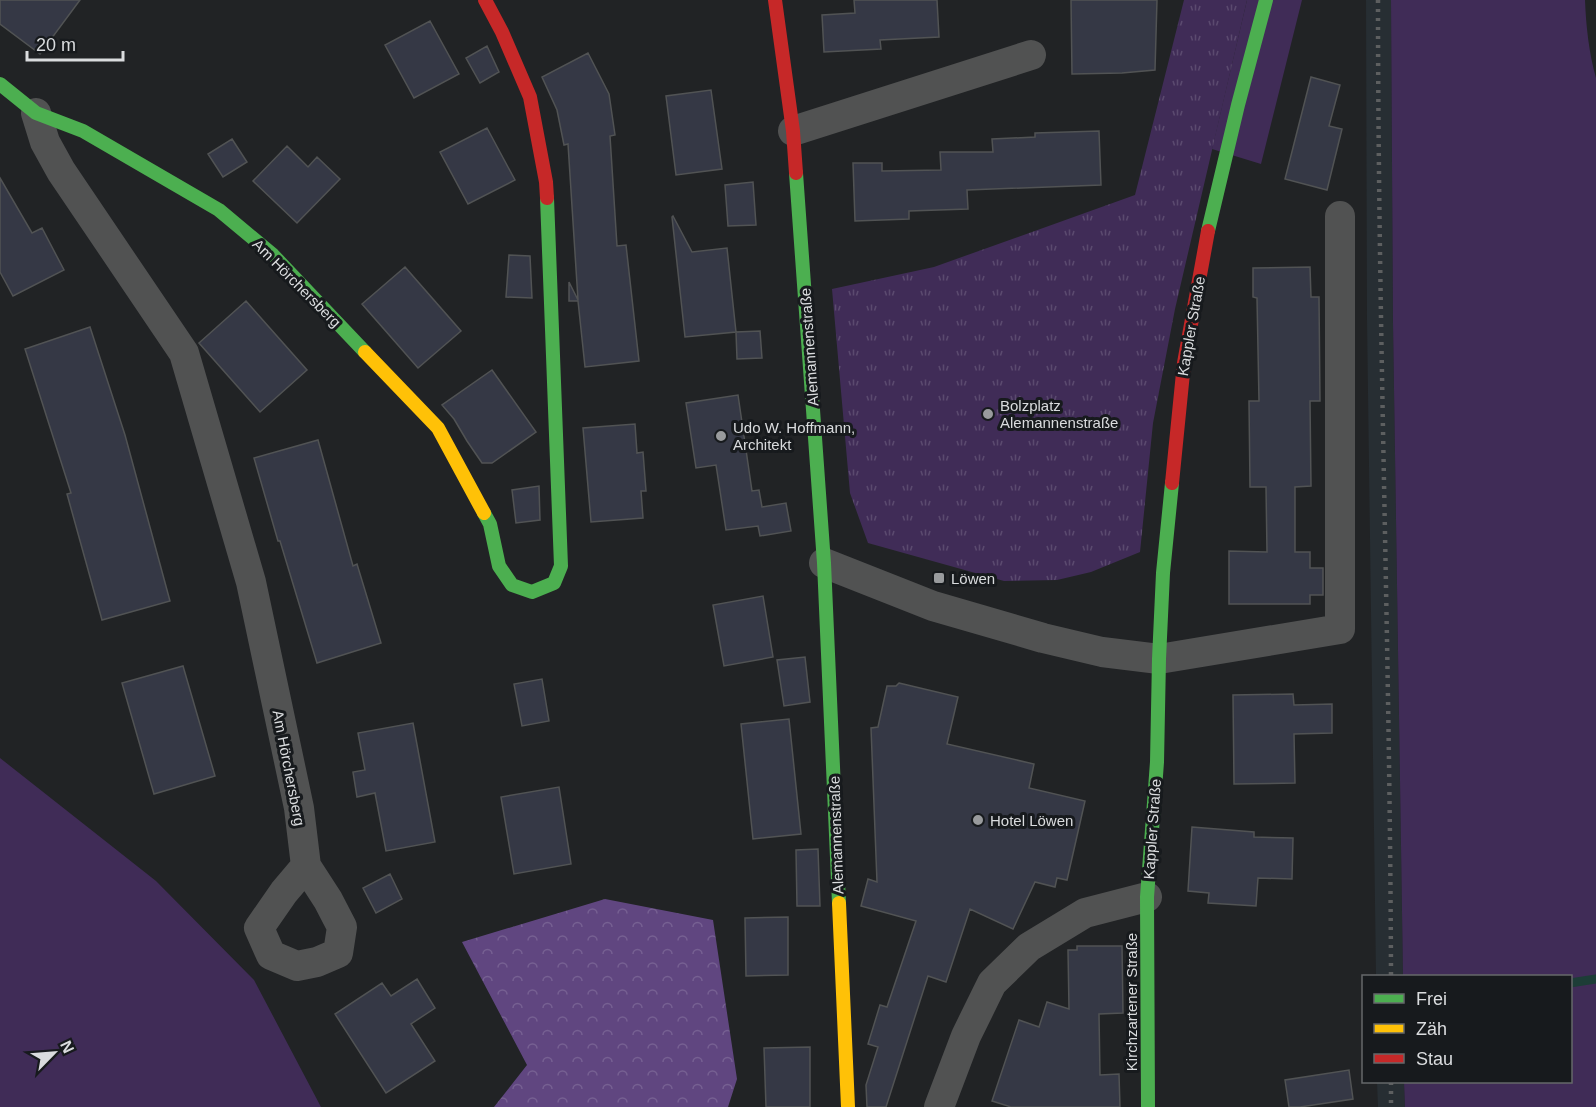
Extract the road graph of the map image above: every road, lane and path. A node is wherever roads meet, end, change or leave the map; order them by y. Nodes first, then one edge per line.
1 (485, 0) edge
2 (776, 0) edge
3 (1266, 0) edge
4 (1031, 55) dead end
5 (0, 84) edge
6 (36, 113) junction
7 (793, 131) junction
8 (1340, 216) dead end
9 (824, 563) junction
10 (1159, 659) junction
11 (306, 867) dead end
12 (1147, 897) junction
13 (848, 1107) edge
14 (939, 1107) edge
15 (1149, 1107) edge

1 - 6 street, Am Hörchersberg
2 - 7 street, Alemannenstraße
3 - 10 street, Kappler Straße
4 - 7 street
5 - 6 street
6 - 11 street, Am Hörchersberg
7 - 9 street, Alemannenstraße
8 - 10 street
9 - 10 street
9 - 13 street, Alemannenstraße
10 - 12 street, Kappler Straße
12 - 14 street, Kappler Straße
12 - 15 street, Kirchzartener Straße

